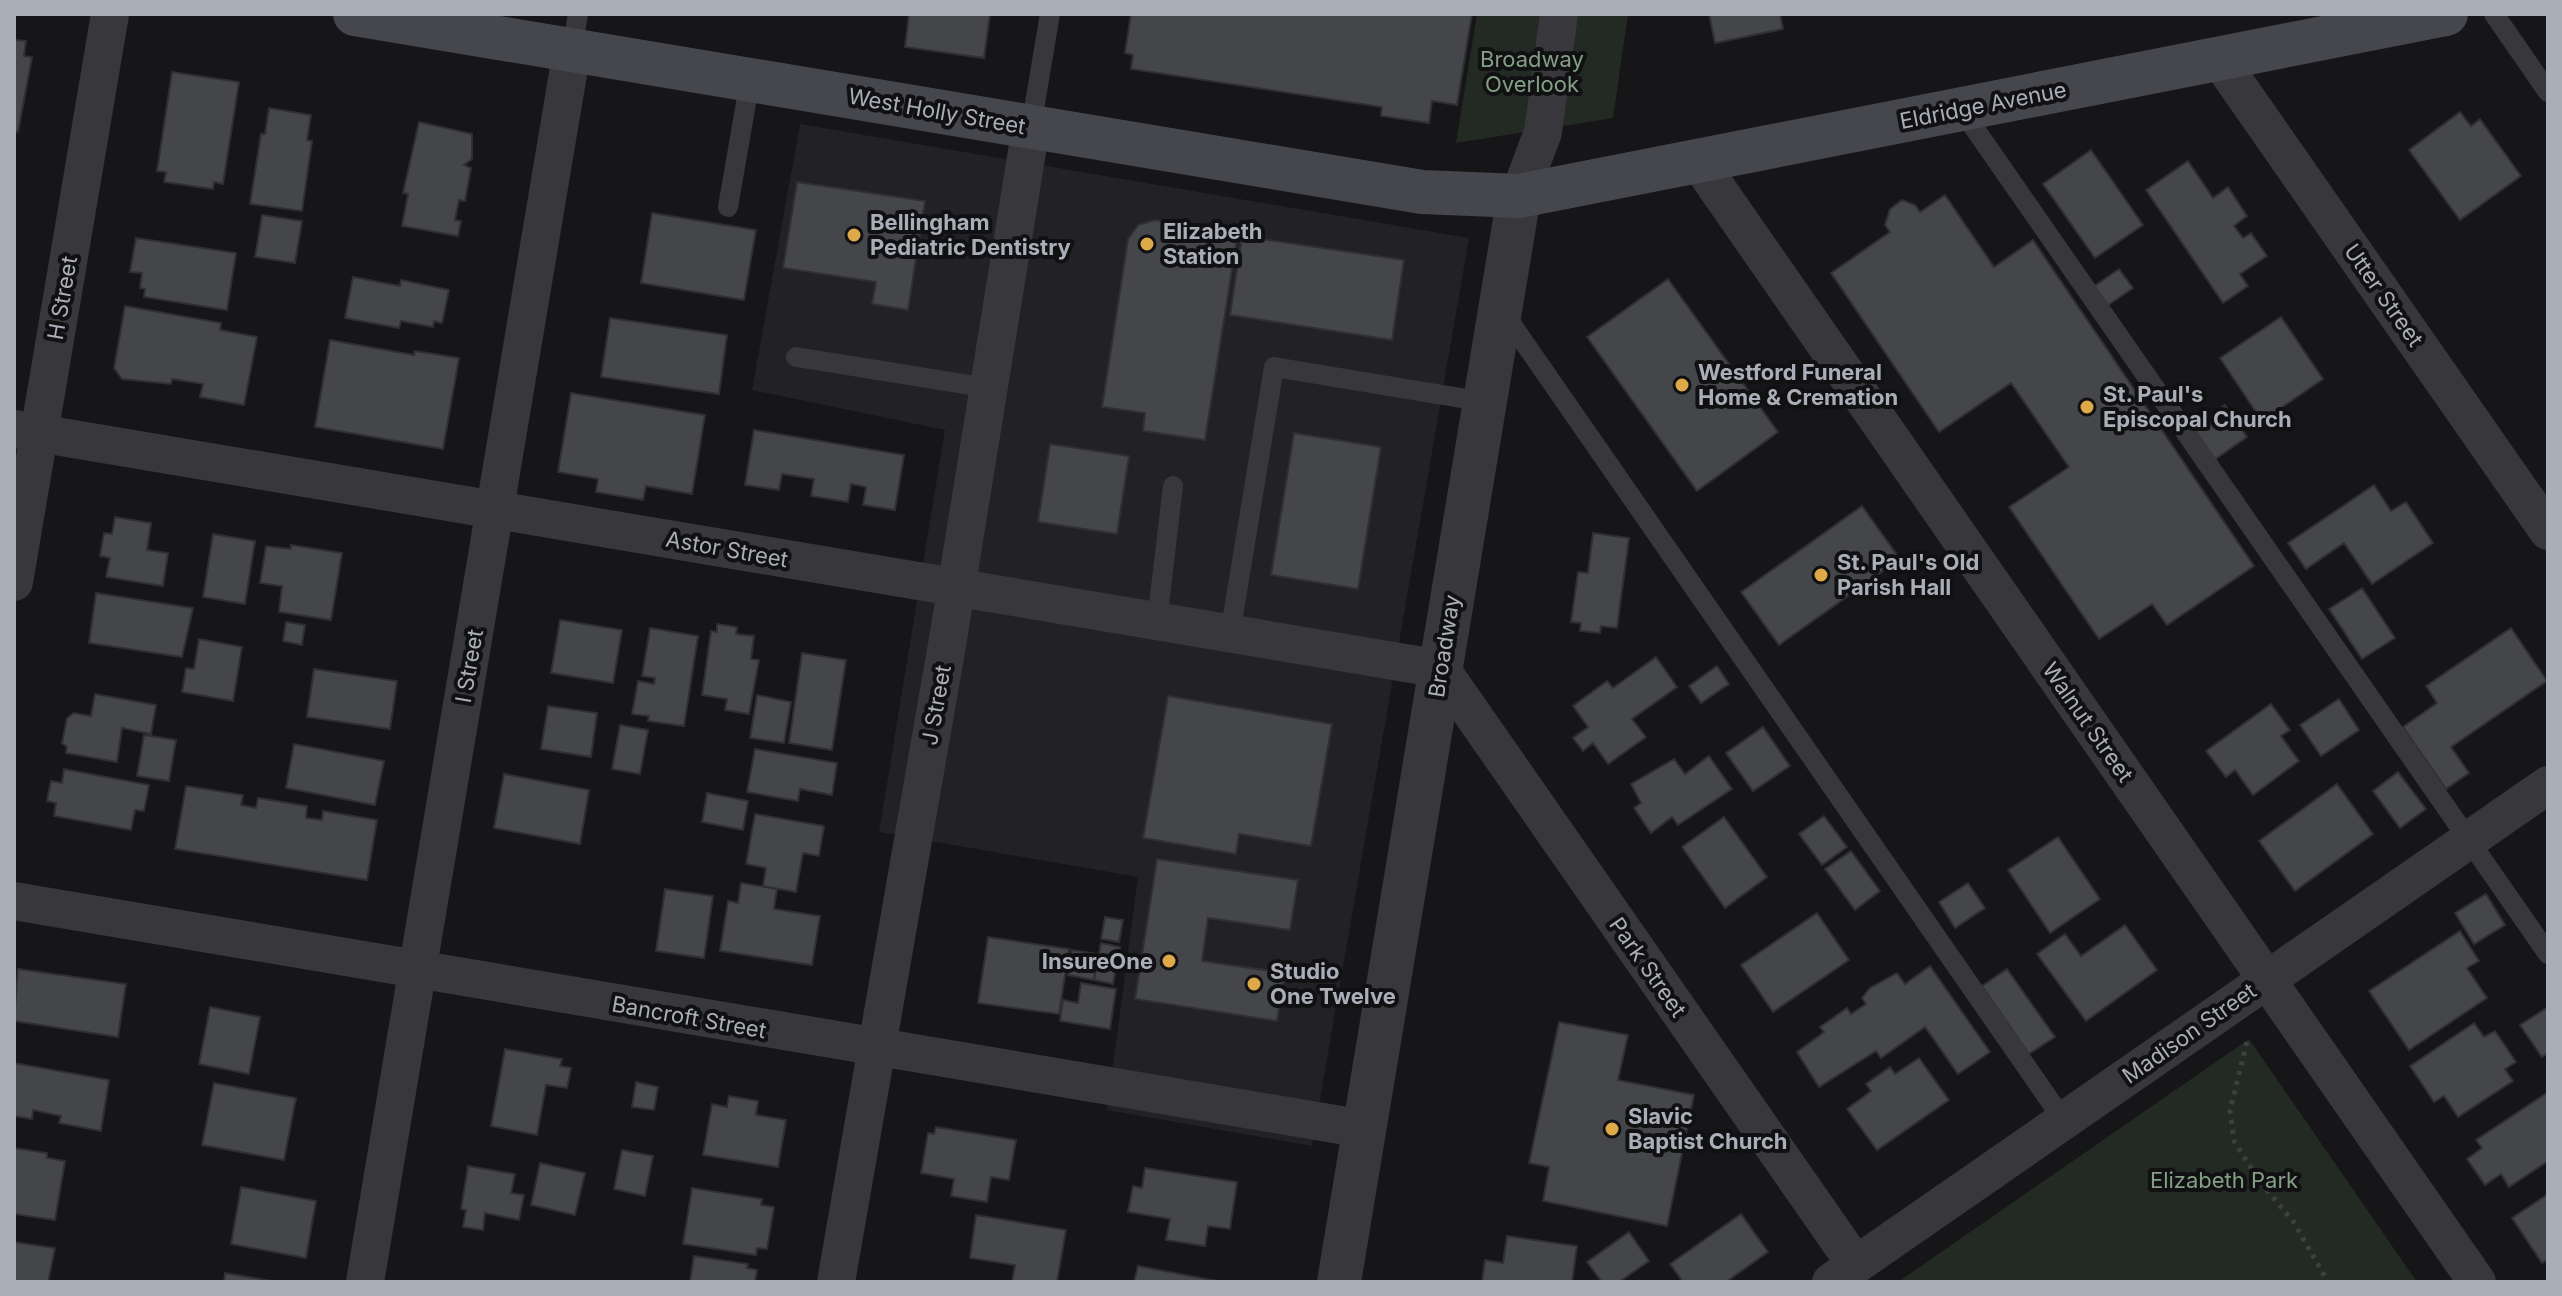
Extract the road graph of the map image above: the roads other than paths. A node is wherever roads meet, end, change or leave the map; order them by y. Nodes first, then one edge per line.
1 (110, 14) edge
2 (355, 14) edge
3 (1050, 14) edge
4 (1559, 14) edge
5 (2446, 14) edge
6 (2494, 14) edge
7 (575, 32) edge
8 (2219, 59) junction
9 (750, 80) junction
10 (2548, 92) edge
11 (1961, 109) junction
12 (1031, 127) junction
13 (1698, 161) junction
14 (1519, 196) junction
15 (728, 207) dead end
16 (1500, 308) junction
17 (796, 357) dead end
18 (989, 388) junction
19 (1485, 402) junction
20 (27, 431) edge
21 (1173, 486) dead end
22 (495, 510) junction
23 (2548, 531) edge
24 (14, 582) edge
25 (956, 588) junction
26 (1157, 621) junction
27 (1230, 634) junction
28 (1441, 669) junction
29 (2548, 785) edge
30 (2468, 840) junction
31 (14, 901) edge
32 (2548, 954) edge
33 (418, 971) junction
34 (2267, 980) junction
35 (877, 1049) junction
36 (2064, 1121) junction
37 (1364, 1129) junction
38 (1843, 1273) edge
39 (365, 1282) edge
40 (836, 1282) edge
41 (1339, 1282) edge
42 (2477, 1282) edge

1 - 20 street, H Street
2 - 7 main road, West Holly Street
3 - 12 lane
4 - 14 street, Broadway
5 - 8 main road, Eldridge Avenue
6 - 10 lane
7 - 9 main road, West Holly Street
7 - 22 street, I Street
8 - 11 main road, Eldridge Avenue
8 - 23 street, Utter Street
9 - 12 main road, West Holly Street
9 - 15 lane
11 - 13 main road, Eldridge Avenue
11 - 30 lane
12 - 14 main road, West Holly Street
12 - 18 street, J Street
13 - 14 main road, Eldridge Avenue
13 - 34 street, Walnut Street
14 - 16 street, Broadway
16 - 19 street, Broadway
16 - 36 lane
17 - 18 lane
18 - 25 street, J Street
19 - 27 lane
19 - 28 street, Broadway
20 - 22 street, Astor Street
20 - 24 street, H Street
21 - 26 lane
22 - 25 street, Astor Street
22 - 33 street, I Street
25 - 26 street, Astor Street
25 - 35 street, J Street
26 - 27 street, Astor Street
27 - 28 street, Astor Street
28 - 37 street, Broadway
28 - 38 street, Park Street
29 - 30 street, Madison Street
30 - 32 lane
30 - 34 street, Madison Street
31 - 33 street, Bancroft Street
33 - 35 street, Bancroft Street
33 - 39 street, I Street
34 - 36 street, Madison Street
34 - 42 street, Walnut Street
35 - 37 street, Bancroft Street
35 - 40 street, J Street
36 - 38 street, Madison Street
37 - 41 street, Broadway

